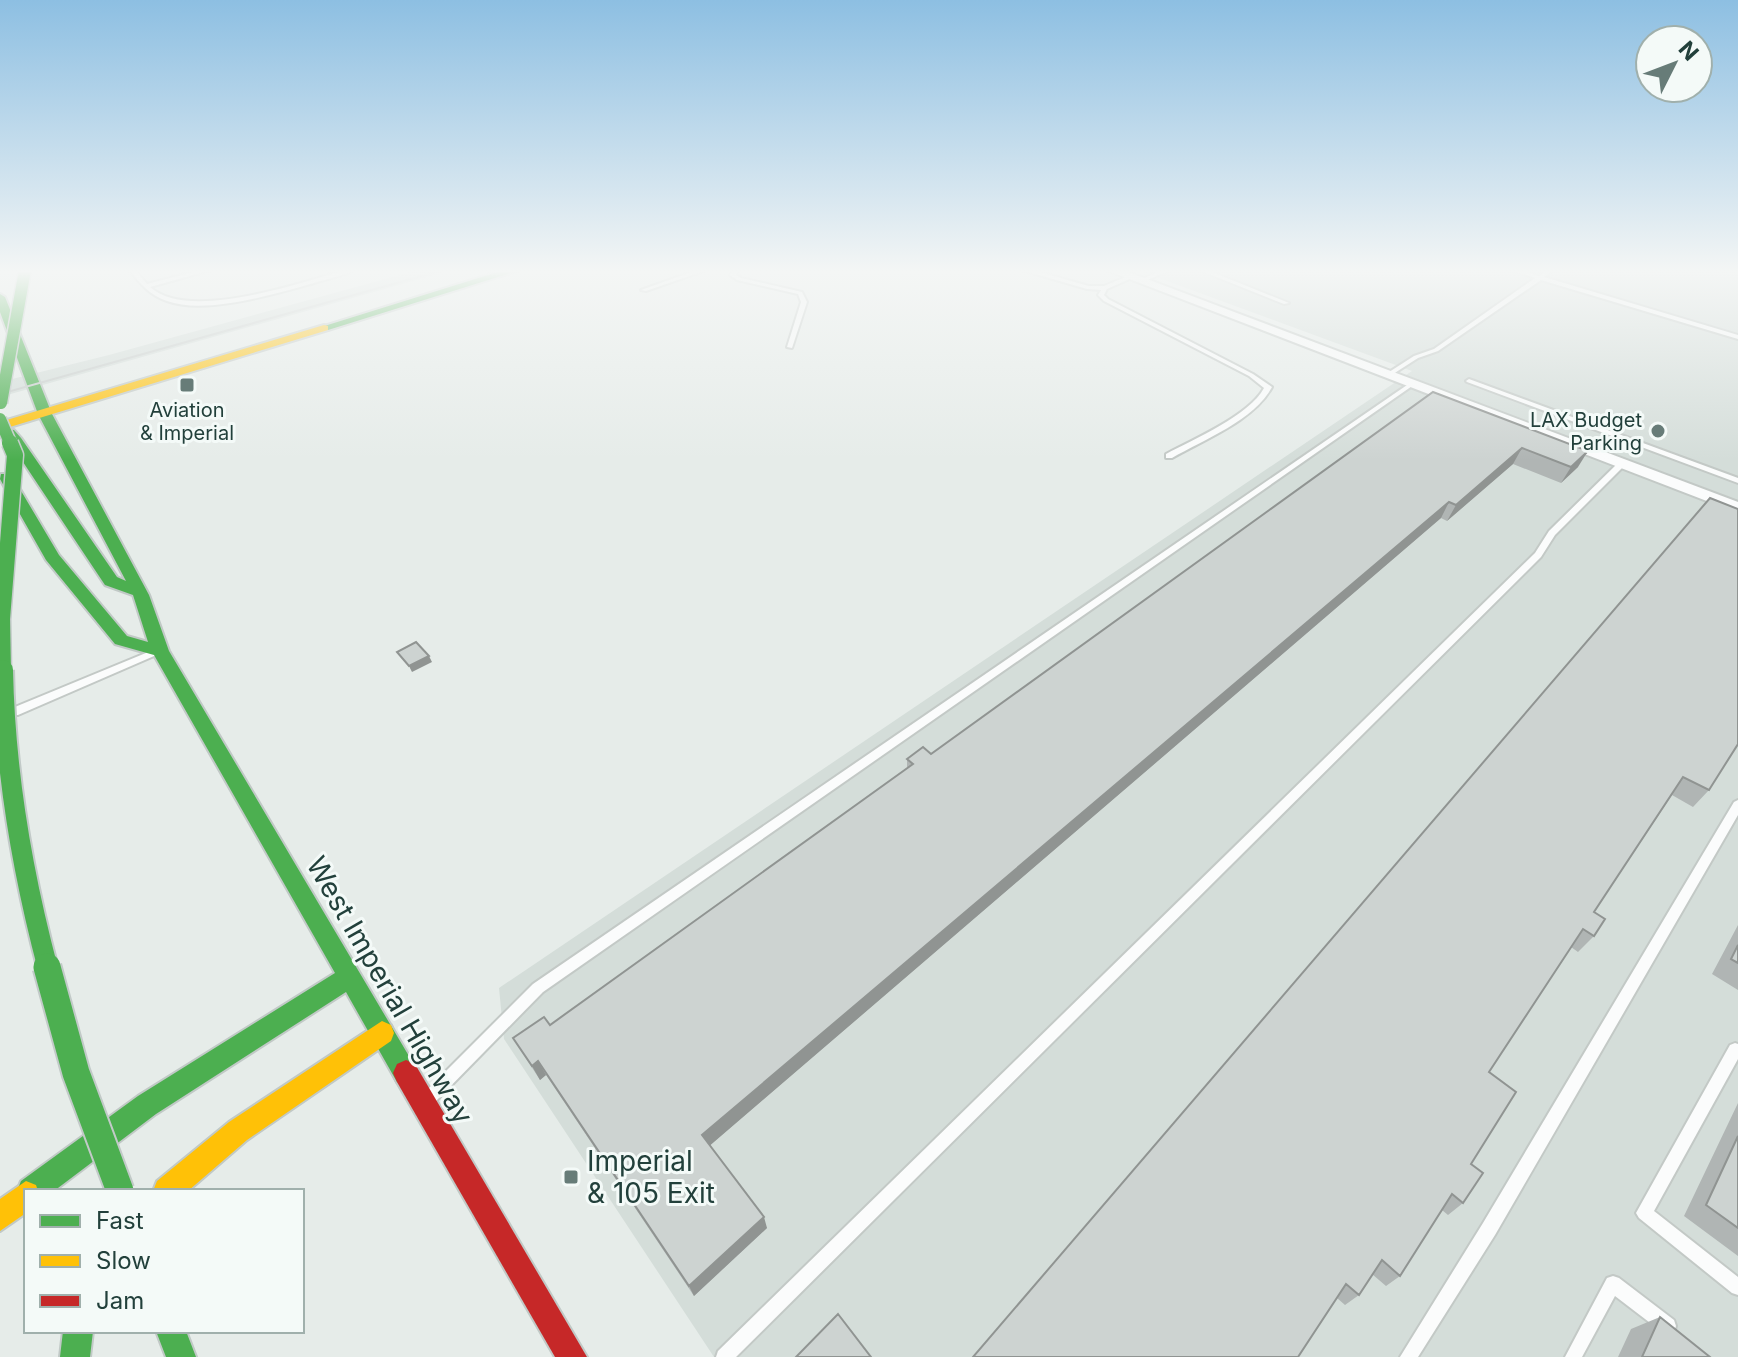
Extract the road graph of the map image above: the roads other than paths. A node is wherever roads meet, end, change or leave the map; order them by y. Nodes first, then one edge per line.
1 (14, 333) edge
2 (14, 333) edge
3 (308, 333) edge
4 (794, 333) edge
5 (1170, 333) edge
6 (1278, 333) edge
7 (1460, 333) edge
8 (790, 347) dead end
9 (1388, 375) junction
10 (1469, 381) dead end
11 (1412, 384) junction
12 (45, 414) junction
13 (0, 417) edge
14 (0, 428) edge
15 (1169, 456) dead end
16 (0, 463) edge
17 (1622, 464) junction
18 (1738, 481) edge
19 (1738, 508) edge
20 (141, 595) junction
21 (160, 651) junction
22 (0, 718) edge
23 (1738, 805) edge
24 (350, 976) junction
25 (382, 1033) junction
26 (1738, 1052) edge
27 (424, 1103) junction
28 (33, 1189) edge
29 (119, 1189) edge
30 (169, 1189) edge
31 (24, 1197) edge
32 (0, 1217) edge
33 (1738, 1287) edge
34 (78, 1333) edge
35 (172, 1333) edge
36 (1685, 1339) edge
37 (75, 1357) edge
38 (181, 1357) edge
39 (572, 1357) edge
40 (724, 1357) edge
41 (1408, 1357) edge
42 (1573, 1357) edge

1 - 13 main road, bridge
2 - 12 main road, West Imperial Highway
3 - 12 main road
4 - 8 lane
5 - 15 lane
6 - 9 street
7 - 9 lane
9 - 11 street
10 - 18 lane
11 - 17 street
11 - 27 lane
12 - 14 main road
12 - 20 main road, West Imperial Highway
13 - 29 main road, bridge
14 - 20 main road
16 - 21 main road
17 - 19 street
17 - 40 lane
20 - 21 main road, West Imperial Highway
21 - 22 lane
21 - 24 main road, West Imperial Highway
23 - 41 lane
24 - 25 main road, West Imperial Highway
24 - 28 main road
25 - 27 main road, West Imperial Highway
25 - 30 main road
26 - 33 lane
27 - 39 main road, West Imperial Highway
31 - 32 main road
34 - 37 main road
35 - 38 main road
36 - 42 lane

